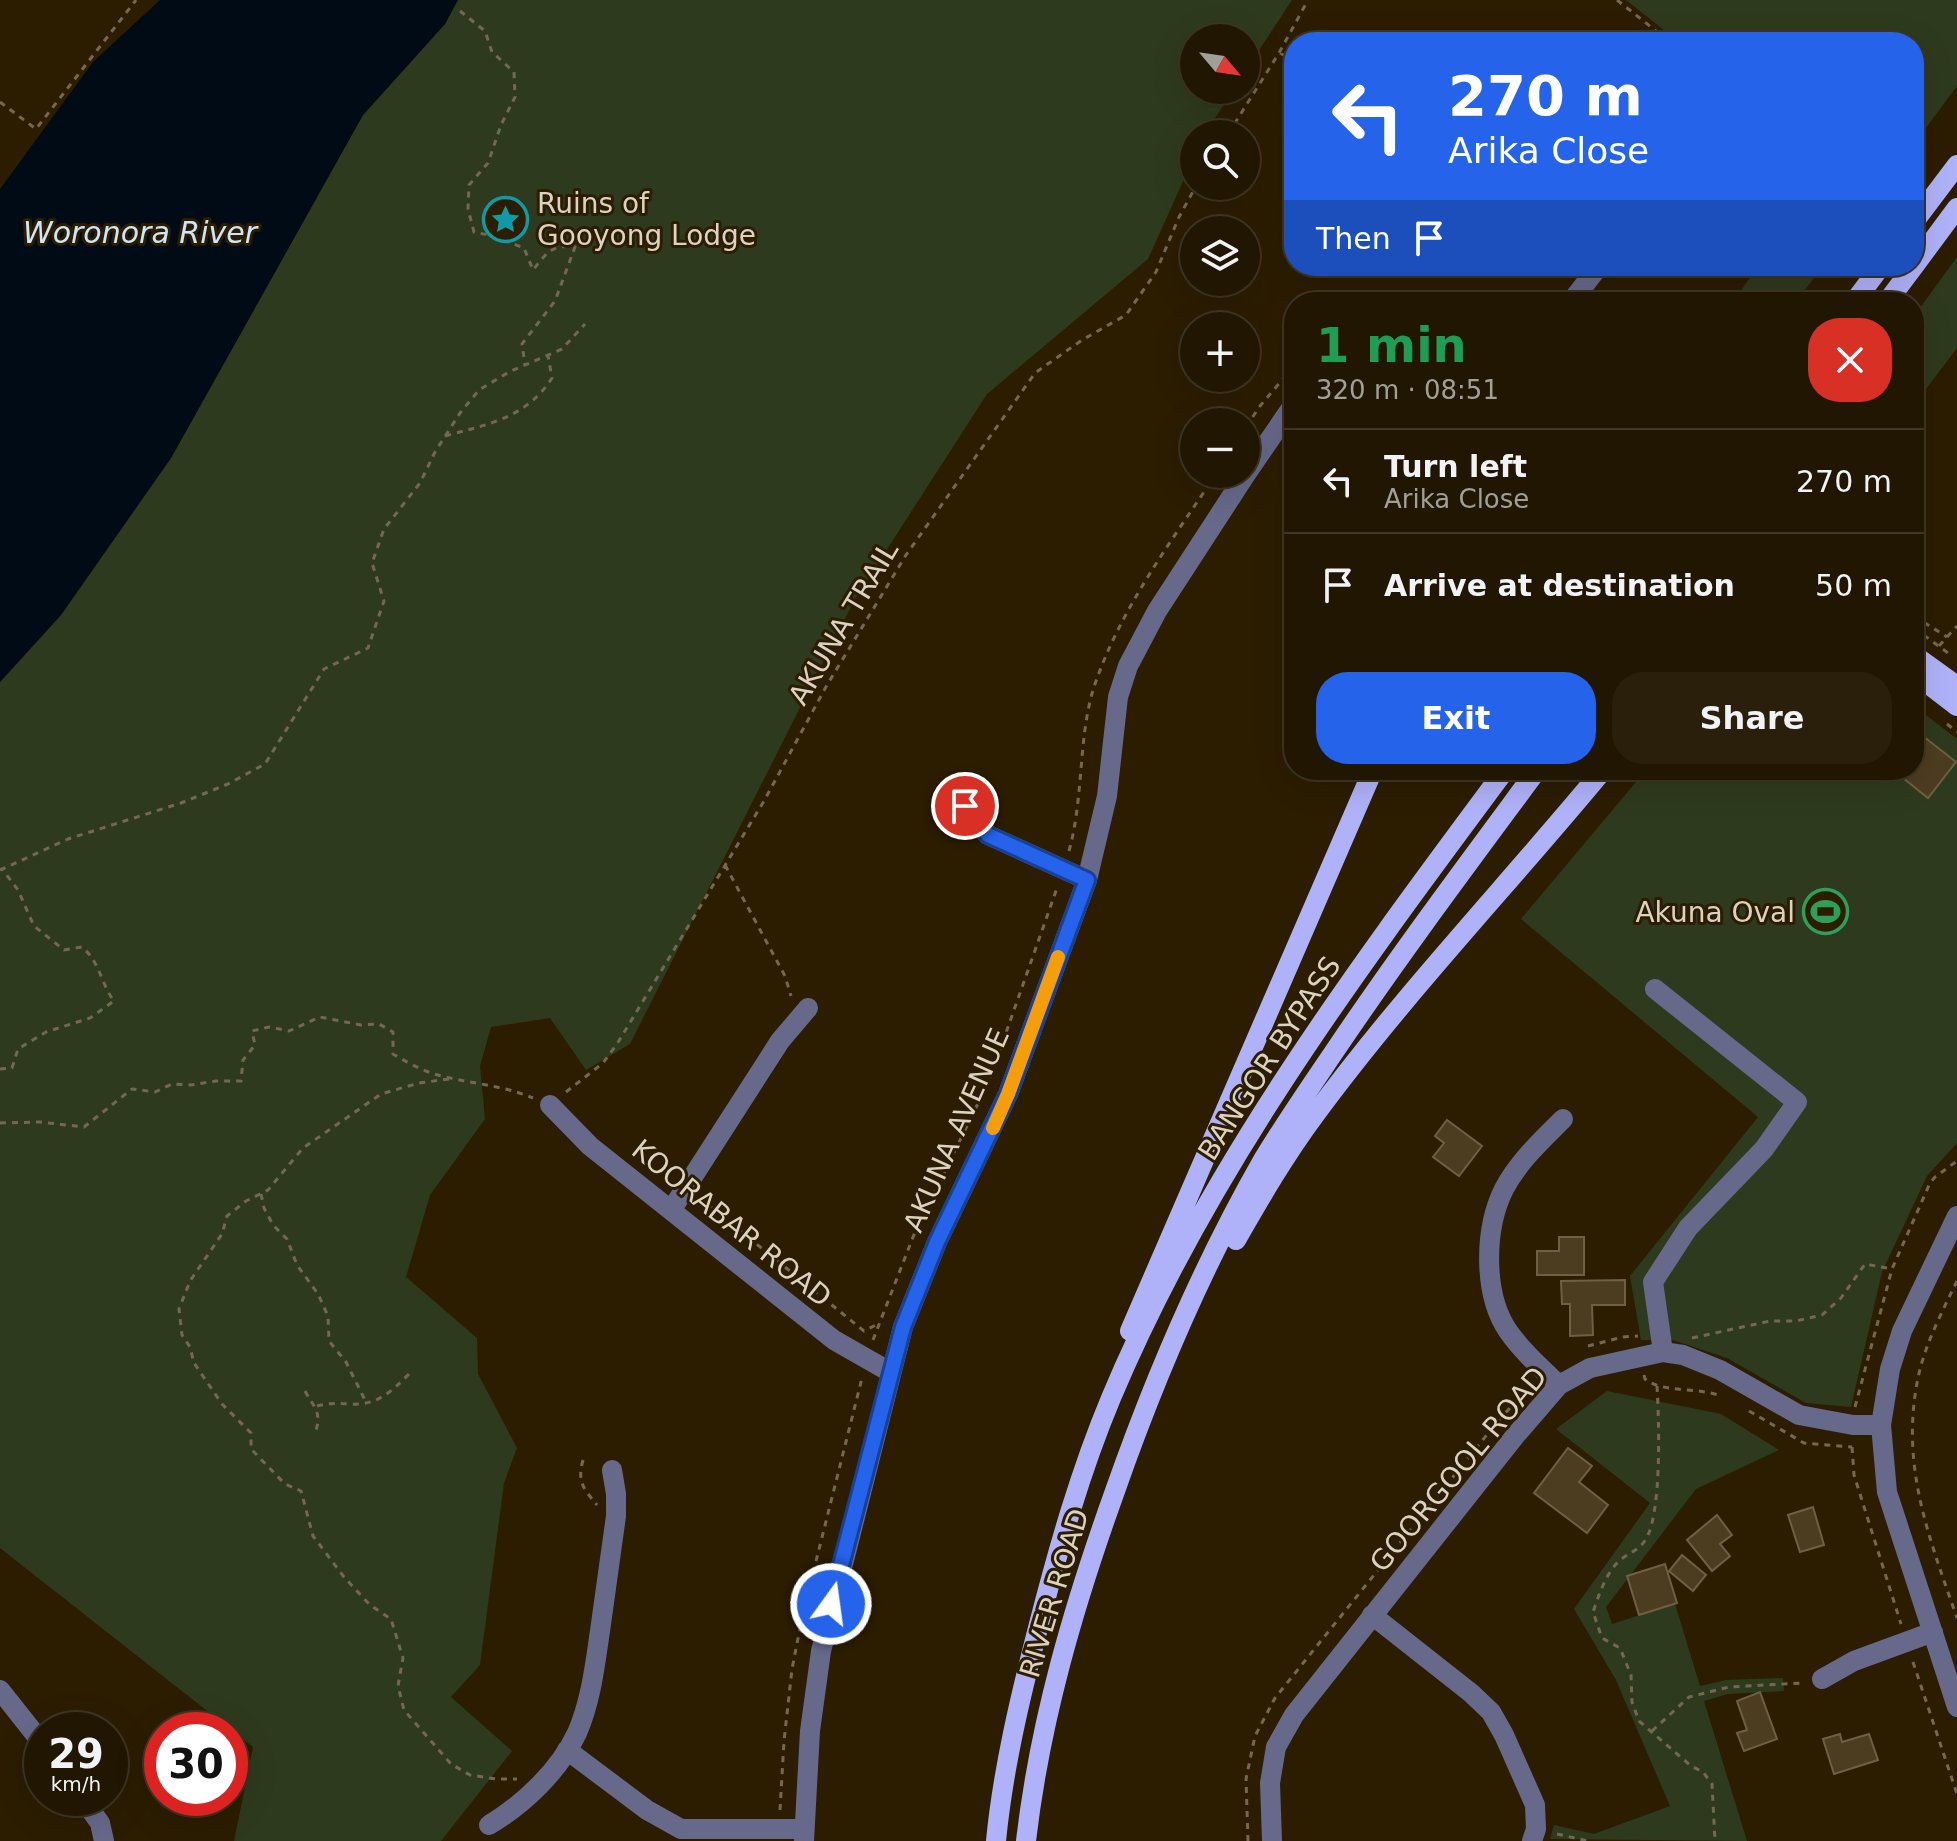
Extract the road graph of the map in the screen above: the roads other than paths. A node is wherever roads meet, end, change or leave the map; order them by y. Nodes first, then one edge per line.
1 (1957, 165) edge
2 (1957, 208) edge
3 (1924, 209) edge
4 (1924, 253) edge
5 (1591, 276) edge
6 (1579, 292) edge
7 (1284, 419) edge
8 (1260, 454) edge
9 (1237, 488) edge
10 (1924, 662) edge
11 (1924, 681) edge
12 (1957, 686) edge
13 (1957, 706) edge
14 (1369, 780) edge
15 (1498, 780) edge
16 (1530, 780) edge
17 (1594, 780) edge
18 (965, 806) dead end
19 (1087, 880) junction
20 (1655, 989) dead end
21 (803, 1013) road end
22 (550, 1105) road end
23 (1563, 1119) dead end
24 (672, 1209) junction
25 (1957, 1216) edge
26 (1662, 1354) junction
27 (1161, 1368) junction
28 (890, 1372) junction
29 (1559, 1385) junction
30 (1112, 1396) junction
31 (1881, 1425) junction
32 (612, 1470) dead end
33 (1372, 1615) junction
34 (1933, 1632) junction
35 (1822, 1679) road end
36 (0, 1690) edge
37 (1957, 1707) edge
38 (24, 1720) edge
39 (567, 1750) junction
40 (95, 1816) edge
41 (489, 1825) dead end
42 (676, 1835) edge
43 (804, 1835) edge
44 (1534, 1835) edge
45 (104, 1841) edge
46 (996, 1841) edge
47 (1026, 1841) edge
48 (1272, 1841) edge

1 - 3 main road
2 - 4 main road
5 - 6 street
7 - 8 street, AKUNA AVENUE
9 - 19 street, AKUNA AVENUE
10 - 12 main road
11 - 13 main road
14 - 30 main road
15 - 30 main road, BANGOR BYPASS
16 - 27 main road, BANGOR BYPASS
17 - 27 main road
18 - 19 street
19 - 28 street, AKUNA AVENUE
20 - 26 street
21 - 24 street
22 - 24 street, KOORABAR ROAD
23 - 29 street
24 - 28 street, KOORABAR ROAD
25 - 31 street
26 - 29 street, GOORGOOL ROAD
26 - 31 street
27 - 47 main road, RIVER ROAD
28 - 43 street, AKUNA AVENUE
29 - 33 street, GOORGOOL ROAD
30 - 46 main road, RIVER ROAD
31 - 34 street
32 - 39 street
33 - 44 street
33 - 48 street, GOORGOOL ROAD
34 - 35 street
34 - 37 street
36 - 38 street
39 - 41 street
39 - 42 street
40 - 45 street
42 - 43 street

